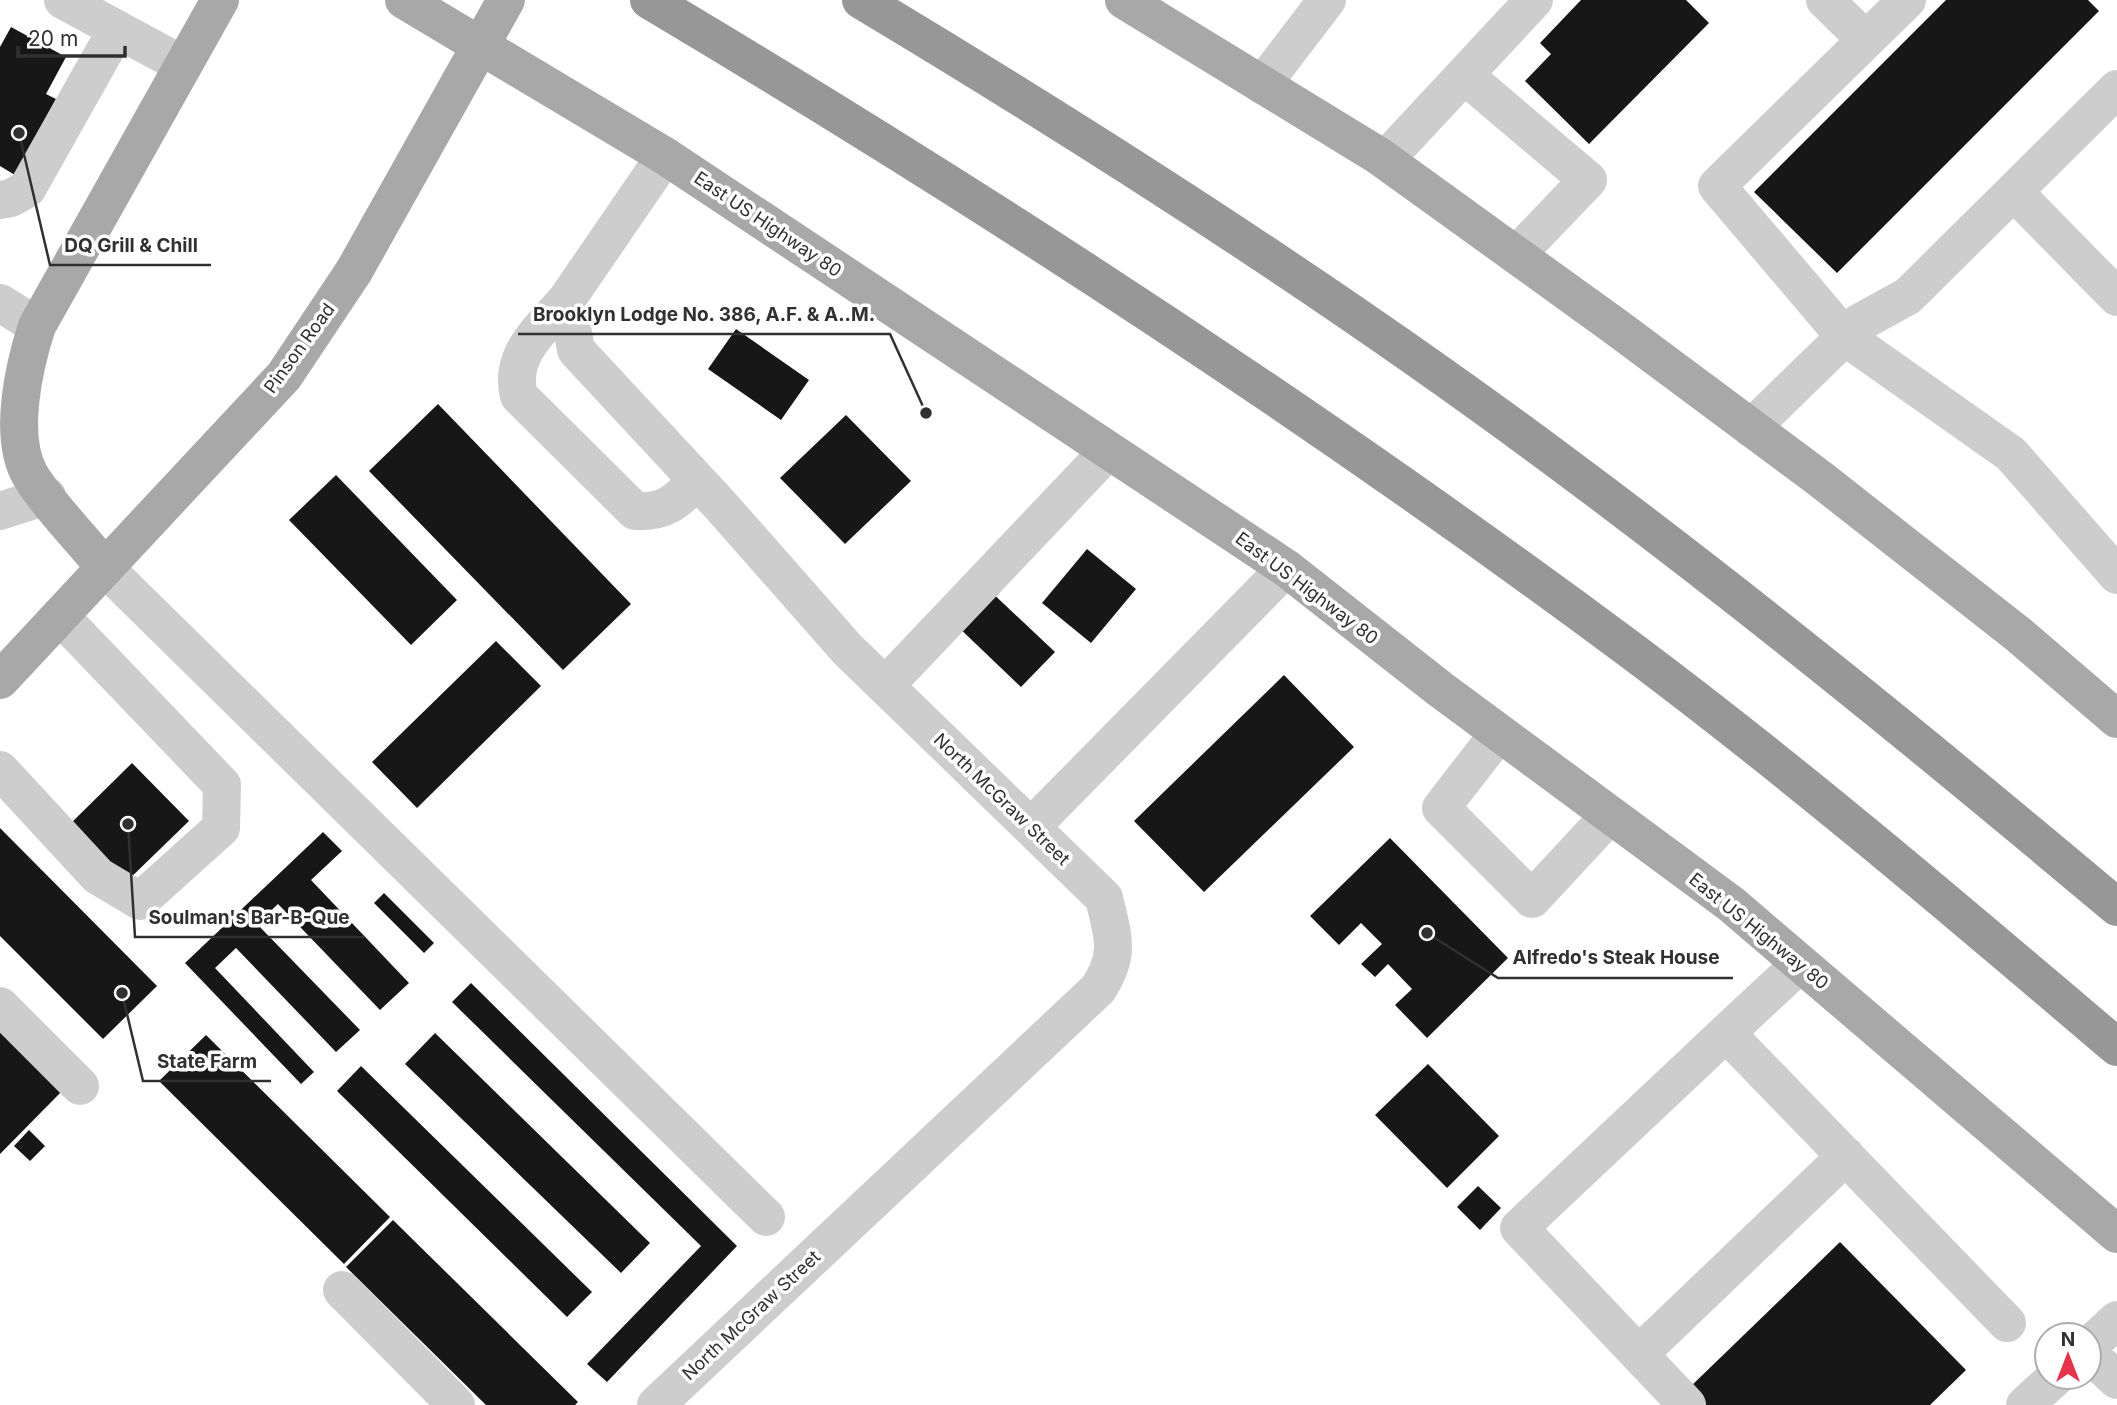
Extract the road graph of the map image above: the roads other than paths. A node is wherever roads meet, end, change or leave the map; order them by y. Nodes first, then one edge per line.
1 (63, 0) edge
2 (220, 0) edge
3 (404, 0) edge
4 (506, 0) edge
5 (649, 0) edge
6 (861, 0) edge
7 (1124, 0) edge
8 (1327, 0) edge
9 (1534, 0) edge
10 (1825, 0) edge
11 (1907, 0) edge
12 (117, 29) junction
13 (1866, 40) junction
14 (183, 65) junction
15 (1464, 75) junction
16 (1262, 85) junction
17 (2117, 89) edge
18 (665, 156) junction
19 (1385, 160) junction
20 (2014, 192) junction
21 (0, 200) edge
22 (1516, 255) junction
23 (2117, 297) edge
24 (567, 299) junction
25 (0, 303) edge
26 (37, 326) junction
27 (1845, 337) junction
28 (1751, 428) junction
29 (1108, 451) junction
30 (697, 480) junction
31 (47, 495) junction
32 (0, 511) edge
33 (105, 568) junction
34 (1286, 568) junction
35 (2117, 575) edge
36 (60, 615) junction
37 (0, 680) edge
38 (885, 686) junction
39 (2117, 719) edge
40 (1499, 733) junction
41 (0, 770) edge
42 (1610, 815) junction
43 (1031, 827) junction
44 (2117, 907) edge
45 (1800, 964) junction
46 (0, 1006) edge
47 (1726, 1033) junction
48 (2117, 1047) edge
49 (80, 1086) dead end
50 (1846, 1156) junction
51 (766, 1217) dead end
52 (2117, 1234) edge
53 (342, 1290) dead end
54 (2117, 1320) edge
55 (2007, 1323) dead end
56 (2103, 1333) edge
57 (1639, 1354) junction
58 (2103, 1366) edge
59 (2117, 1380) edge
60 (2040, 1391) edge
61 (668, 1401) edge
62 (456, 1405) edge
63 (1687, 1405) edge
64 (2025, 1405) edge

1 - 12 street
2 - 14 main road
3 - 18 main road, East US Highway 80
4 - 33 main road, Pinson Road, bridge
5 - 48 highway
6 - 44 highway
7 - 16 main road
8 - 16 street
9 - 15 street
10 - 13 street
11 - 13 street
12 - 14 street
12 - 21 street
13 - 27 street
14 - 26 main road
15 - 19 street
15 - 22 street
16 - 19 main road
17 - 20 street
18 - 24 street
18 - 29 main road, East US Highway 80
19 - 22 main road
20 - 23 street
20 - 27 street
22 - 28 main road
24 - 30 street, North McGraw Street
24 - 30 street
25 - 26 street
26 - 31 main road
27 - 28 street
27 - 35 street
28 - 39 main road
29 - 34 main road, East US Highway 80
29 - 38 street
30 - 38 street, North McGraw Street
31 - 32 street
31 - 33 main road
33 - 36 main road, Pinson Road
33 - 51 street
34 - 40 main road, East US Highway 80
34 - 43 street
36 - 37 main road, Pinson Road
36 - 41 street
38 - 43 street, North McGraw Street
40 - 42 main road, East US Highway 80
40 - 42 street
42 - 45 main road, East US Highway 80
43 - 61 street, North McGraw Street
45 - 47 street
45 - 52 main road, East US Highway 80
46 - 49 street
47 - 50 street
47 - 57 street
50 - 55 street
50 - 57 street
53 - 62 street
54 - 56 street
57 - 63 street
58 - 59 street
60 - 64 street

